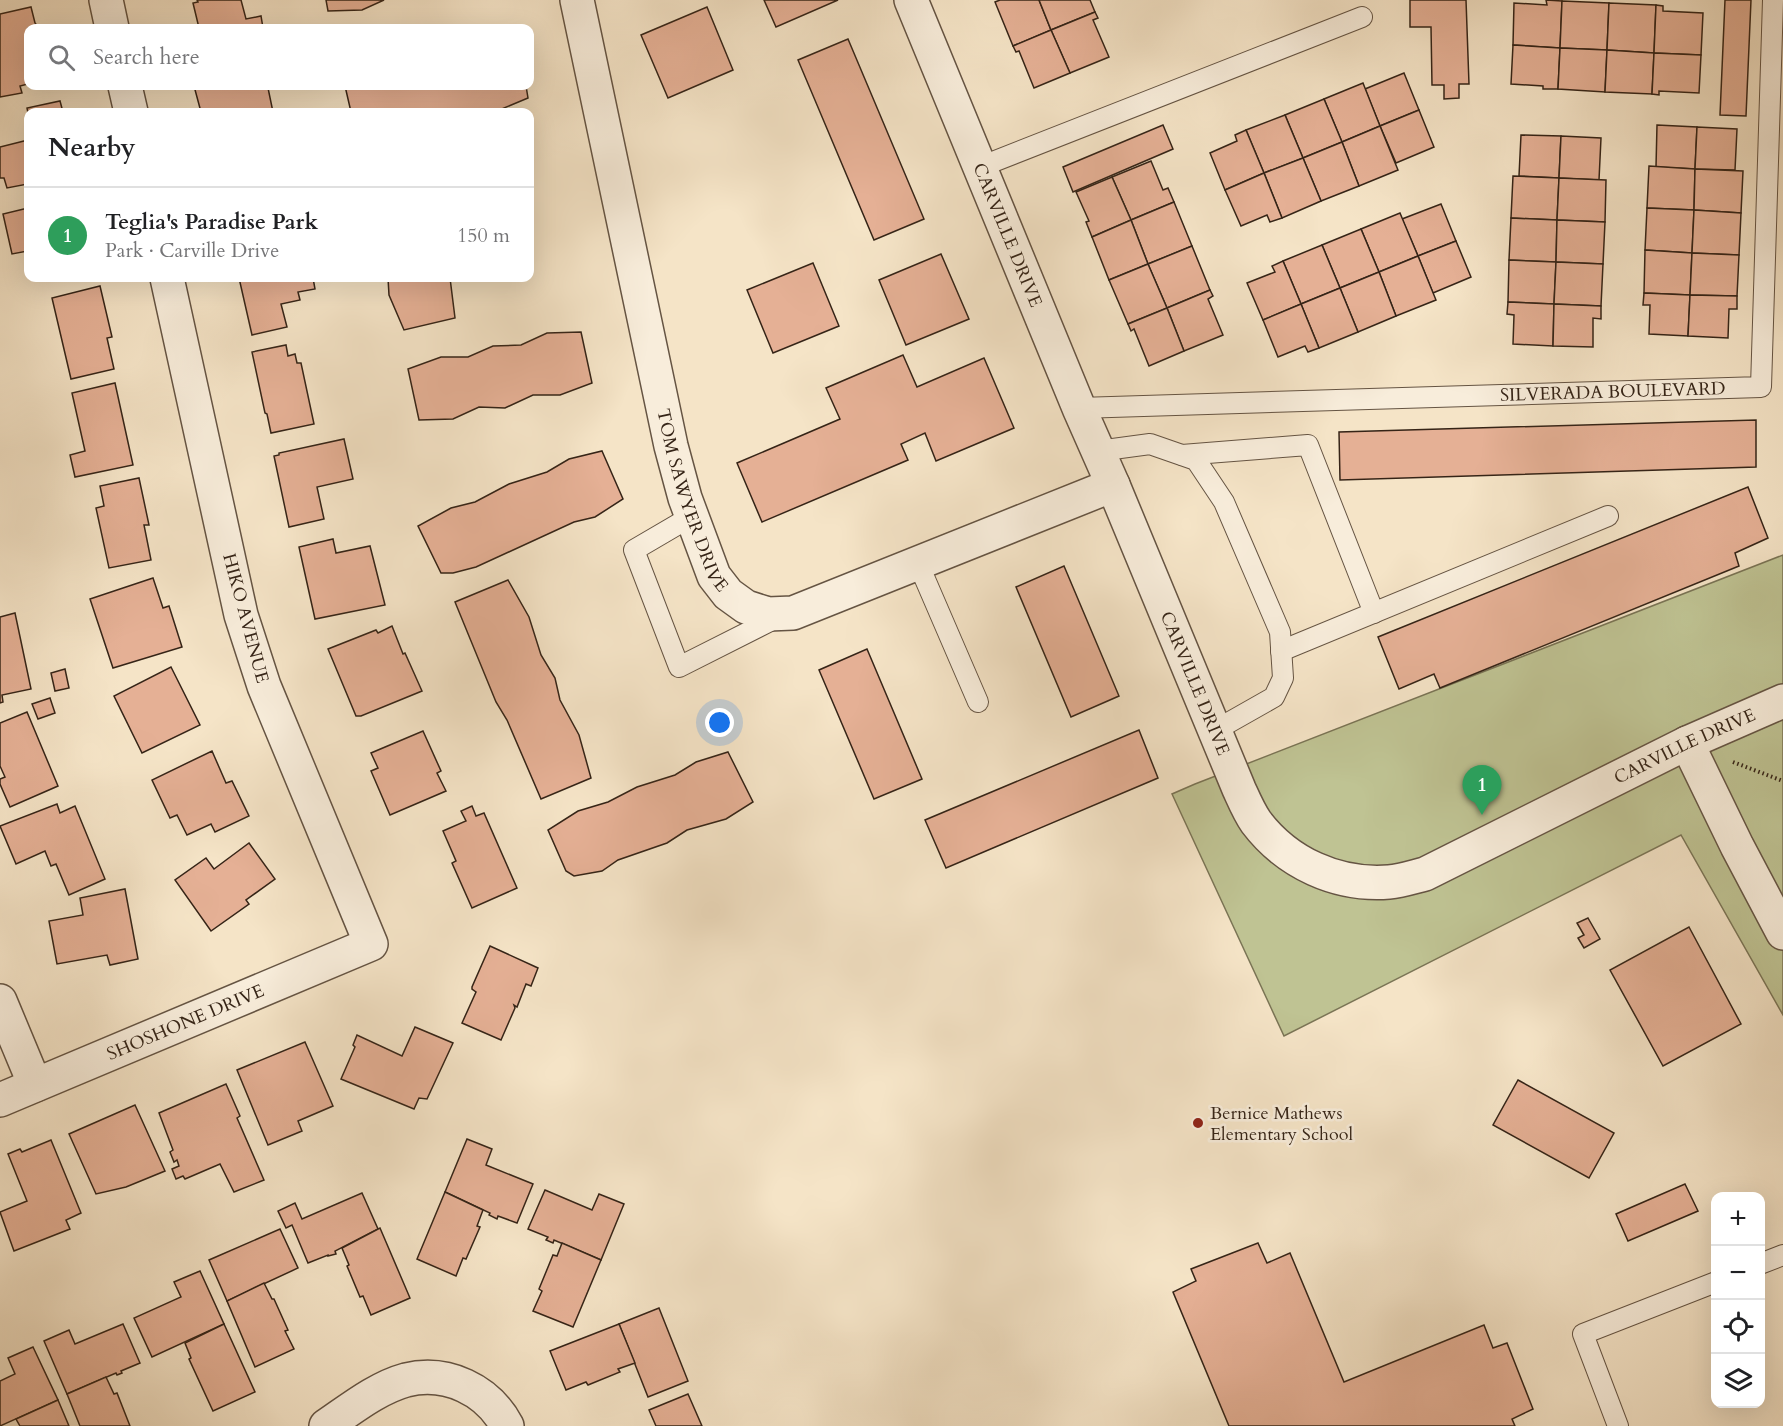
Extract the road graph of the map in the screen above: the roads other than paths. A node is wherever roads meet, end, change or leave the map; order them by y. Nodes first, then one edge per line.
1 (106, 0) edge
2 (577, 0) edge
3 (911, 0) edge
4 (1773, 0) edge
5 (1362, 18) dead end
6 (111, 24) edge
7 (126, 90) edge
8 (130, 108) edge
9 (980, 167) junction
10 (168, 282) edge
11 (1079, 408) junction
12 (1098, 451) junction
13 (1181, 455) junction
14 (1113, 485) junction
15 (692, 516) junction
16 (1608, 516) dead end
17 (918, 563) junction
18 (786, 613) junction
19 (1374, 613) junction
20 (1281, 651) junction
21 (1783, 701) edge
22 (978, 702) dead end
23 (1214, 731) junction
24 (1688, 743) junction
25 (1783, 933) edge
26 (371, 944) joint
27 (0, 1001) edge
28 (35, 1085) junction
29 (0, 1100) edge
30 (1783, 1255) edge
31 (1765, 1262) edge
32 (1711, 1284) edge
33 (326, 1426) edge
34 (507, 1426) edge
35 (1618, 1426) edge

1 - 6 street
2 - 15 street, TOM SAWYER DRIVE
3 - 9 street, CARVILLE DRIVE
4 - 11 lane, SILVERADA BOULEVARD
5 - 9 lane
7 - 8 street
9 - 11 street, CARVILLE DRIVE
10 - 26 street, HIKO AVENUE
11 - 12 street, CARVILLE DRIVE
12 - 13 lane
12 - 14 street, CARVILLE DRIVE
13 - 19 lane
13 - 20 lane
14 - 17 street, TOM SAWYER DRIVE
14 - 23 street, CARVILLE DRIVE
15 - 18 street, TOM SAWYER DRIVE
15 - 18 lane
16 - 19 lane
17 - 18 street, TOM SAWYER DRIVE
17 - 22 lane
19 - 20 lane
20 - 23 lane
21 - 24 street, CARVILLE DRIVE
23 - 24 street, CARVILLE DRIVE
24 - 25 street
26 - 28 street, SHOSHONE DRIVE
27 - 28 street
28 - 29 street, SHOSHONE DRIVE
30 - 31 lane
32 - 35 lane
33 - 34 street

